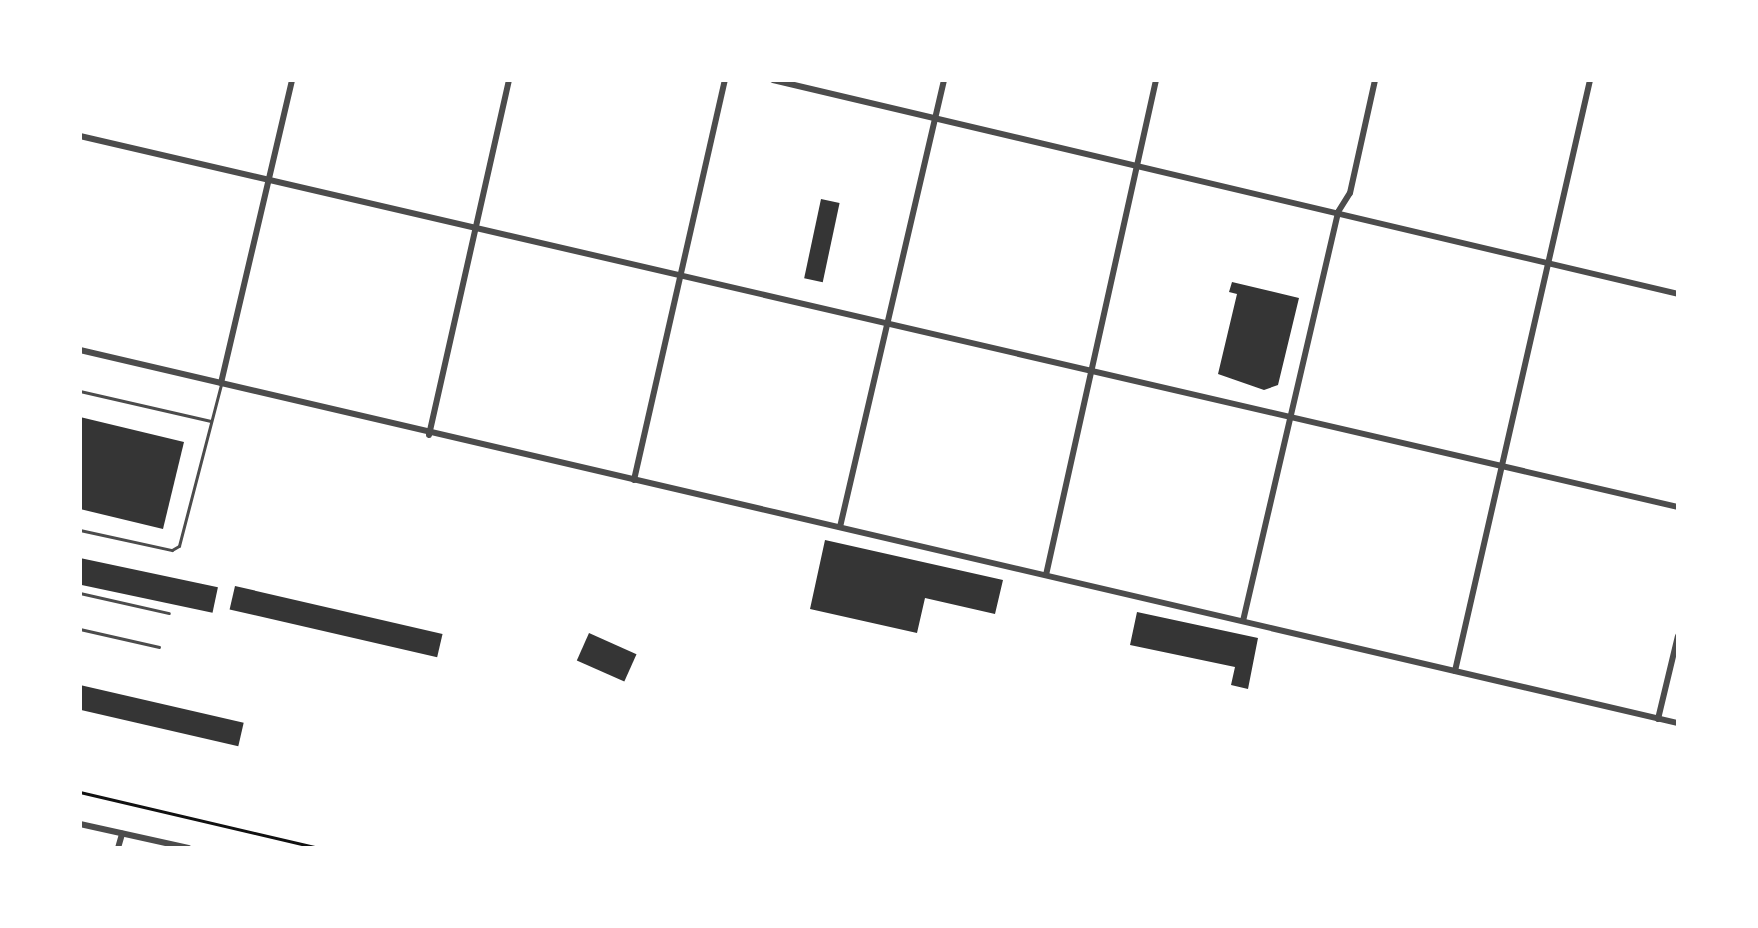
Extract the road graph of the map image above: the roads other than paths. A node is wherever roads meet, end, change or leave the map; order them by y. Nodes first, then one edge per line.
1 (292, 80) edge
2 (509, 80) edge
3 (725, 80) edge
4 (773, 80) edge
5 (944, 80) edge
6 (1156, 80) edge
7 (1375, 80) edge
8 (1590, 80) edge
9 (935, 120) junction
10 (80, 136) edge
11 (1135, 165) junction
12 (270, 180) junction
13 (1338, 212) junction
14 (476, 227) junction
15 (1549, 262) junction
16 (681, 276) junction
17 (1678, 294) edge
18 (888, 322) junction
19 (80, 350) edge
20 (1092, 370) junction
21 (221, 383) junction
22 (80, 391) edge
23 (1289, 417) junction
24 (212, 421) junction
25 (430, 434) junction
26 (1502, 468) junction
27 (634, 480) junction
28 (1678, 507) edge
29 (840, 527) junction
30 (80, 530) edge
31 (1046, 575) junction
32 (80, 593) edge
33 (169, 613) dead end
34 (1243, 621) junction
35 (80, 629) edge
36 (1678, 636) edge
37 (160, 647) dead end
38 (1455, 671) junction
39 (1658, 718) junction
40 (1678, 723) edge
41 (80, 824) edge
42 (122, 834) junction
43 (118, 848) edge
44 (188, 848) edge

1 - 12 street
2 - 14 street
3 - 16 street
4 - 9 street
5 - 9 street
6 - 11 street
7 - 13 street
8 - 15 street
9 - 11 street
9 - 18 street
10 - 12 street
11 - 13 street
11 - 20 street
12 - 14 street
12 - 21 street
13 - 15 street
13 - 23 street
14 - 16 street
14 - 25 street
15 - 17 street
15 - 26 street
16 - 18 street
16 - 27 street
18 - 20 street
18 - 29 street
19 - 21 street
20 - 23 street
20 - 31 street
21 - 24 lane
21 - 25 street
22 - 24 lane
23 - 26 street
23 - 34 street
24 - 30 lane
25 - 27 street
26 - 28 street
26 - 38 street
27 - 29 street
29 - 31 street
31 - 34 street
32 - 33 lane
34 - 38 street
35 - 37 lane
36 - 39 street
38 - 39 street
39 - 40 street
41 - 42 street
42 - 43 street
42 - 44 street

